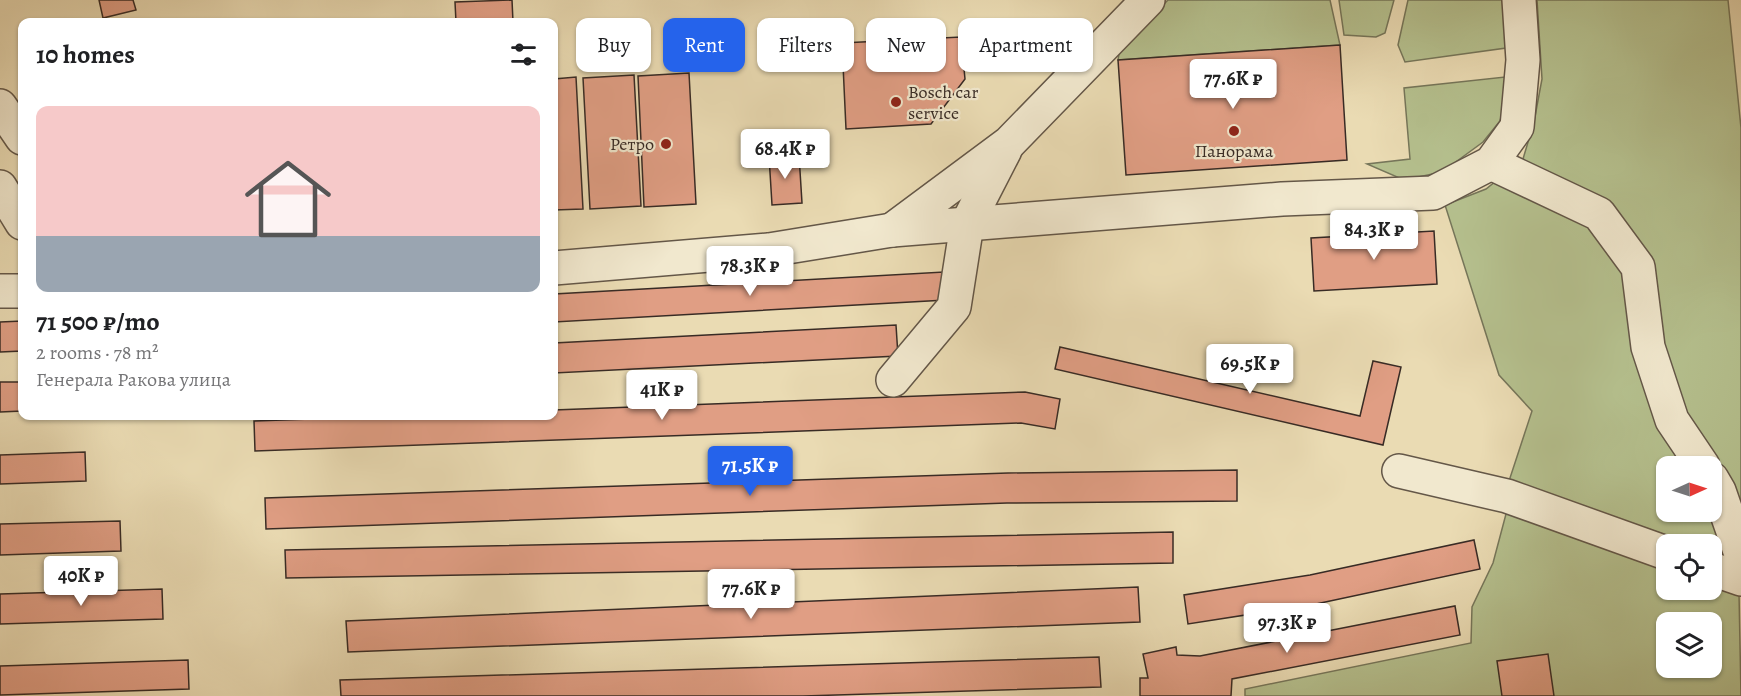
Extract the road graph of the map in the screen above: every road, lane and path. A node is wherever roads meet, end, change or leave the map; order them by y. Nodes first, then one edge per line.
1 (1148, 0) edge
2 (1519, 0) edge
3 (0, 106) edge
4 (18, 132) edge
5 (1009, 142) junction
6 (1491, 163) junction
7 (0, 186) edge
8 (18, 216) edge
9 (967, 224) junction
10 (892, 230) junction
11 (558, 268) edge
12 (0, 291) edge
13 (18, 291) edge
14 (893, 380) dead end
15 (1696, 456) edge
16 (1399, 471) dead end
17 (1722, 499) edge
18 (1656, 549) edge
19 (1741, 554) edge
20 (1722, 572) edge
21 (1741, 579) edge

1 - 5 street
2 - 6 street
3 - 4 street
5 - 9 street
5 - 10 street
6 - 9 street
6 - 15 street
7 - 8 street
9 - 10 street
9 - 14 street
10 - 11 street
12 - 13 street
16 - 18 street
17 - 19 street
20 - 21 street

